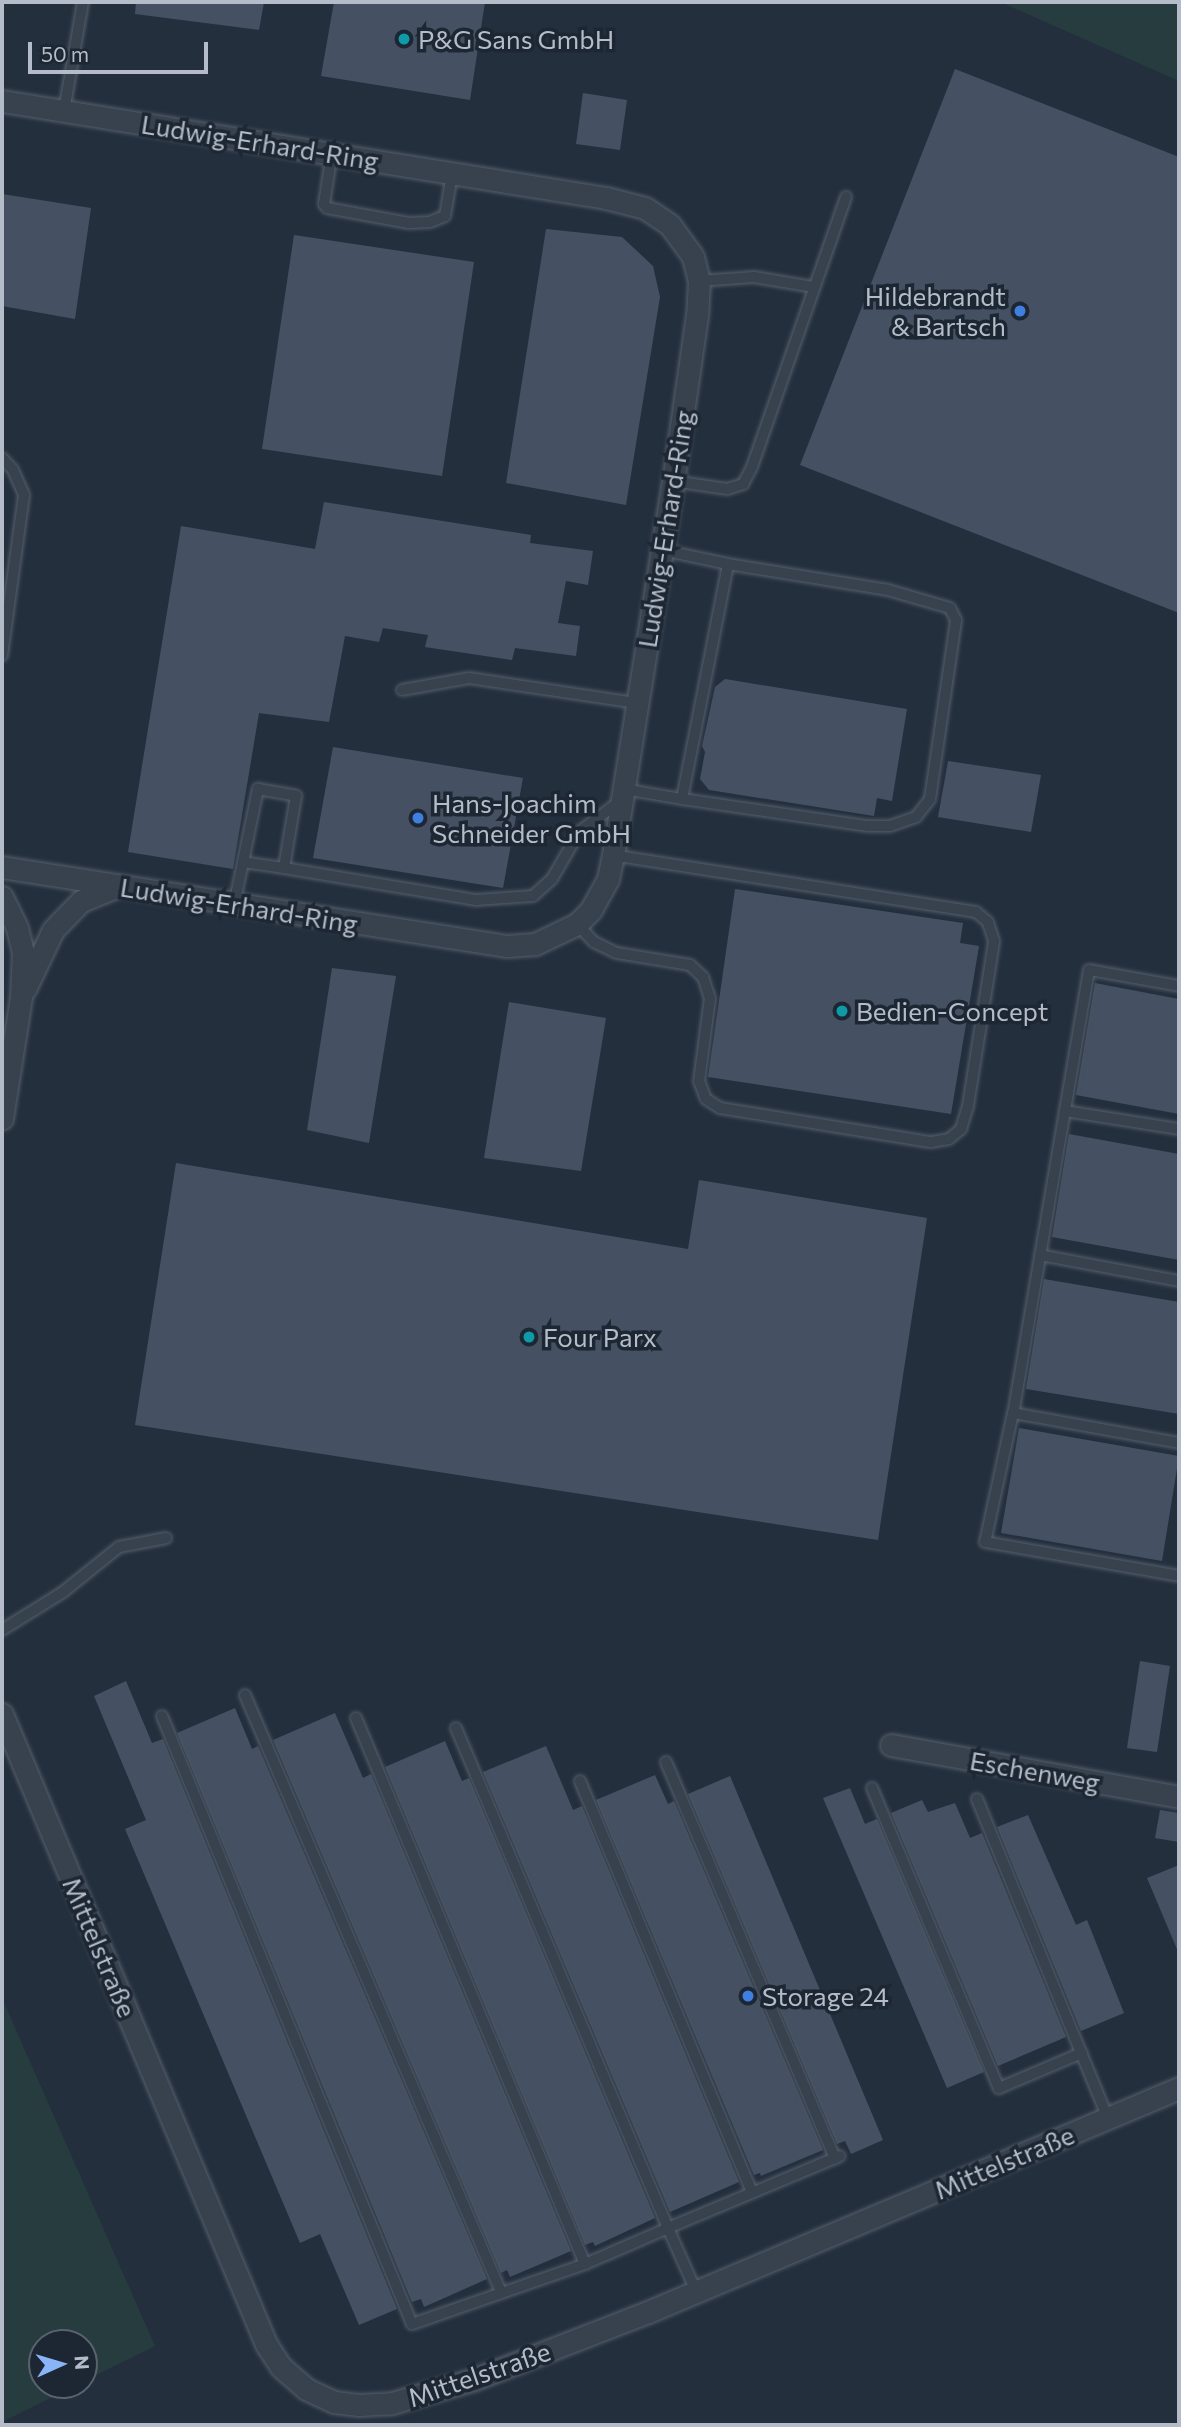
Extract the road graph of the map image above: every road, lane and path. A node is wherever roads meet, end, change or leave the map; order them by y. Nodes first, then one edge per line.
1 (83, 2) edge
2 (2, 101) edge
3 (64, 111) junction
4 (332, 153) junction
5 (452, 174) junction
6 (846, 197) dead end
7 (699, 281) junction
8 (814, 287) junction
9 (2, 458) edge
10 (673, 481) junction
11 (662, 550) junction
12 (728, 564) junction
13 (2, 655) edge
14 (402, 690) dead end
15 (637, 702) junction
16 (622, 795) junction
17 (682, 799) junction
18 (613, 855) junction
19 (243, 862) junction
20 (2, 867) edge
21 (284, 868) junction
22 (118, 886) junction
23 (2, 897) edge
24 (234, 905) junction
25 (578, 924) junction
26 (1179, 986) edge
27 (21, 997) junction
28 (3, 1105) edge
29 (1065, 1111) junction
30 (1179, 1129) edge
31 (1040, 1255) junction
32 (1179, 1281) edge
33 (1013, 1413) junction
34 (1179, 1443) edge
35 (166, 1538) dead end
36 (1179, 1576) edge
37 (2, 1630) edge
38 (245, 1695) dead end
39 (2, 1714) edge
40 (162, 1716) dead end
41 (356, 1718) dead end
42 (456, 1728) dead end
43 (891, 1745) dead end
44 (9, 1750) edge
45 (666, 1762) dead end
46 (580, 1781) dead end
47 (872, 1788) dead end
48 (1179, 1797) edge
49 (976, 1799) dead end
50 (1082, 2053) junction
51 (1179, 2088) edge
52 (1108, 2118) junction
53 (752, 2192) junction
54 (668, 2228) junction
55 (585, 2264) junction
56 (696, 2291) junction
57 (501, 2292) junction

1 - 3 lane
2 - 3 street, Ludwig-Erhard-Ring
3 - 4 street, Ludwig-Erhard-Ring
4 - 5 street, Ludwig-Erhard-Ring
4 - 5 lane
5 - 7 street, Ludwig-Erhard-Ring
6 - 8 lane
7 - 8 lane
7 - 10 street, Ludwig-Erhard-Ring
8 - 10 lane
9 - 13 lane
10 - 11 street, Ludwig-Erhard-Ring
11 - 12 lane
11 - 15 street, Ludwig-Erhard-Ring
12 - 17 lane
12 - 17 lane
14 - 15 lane
15 - 16 street, Ludwig-Erhard-Ring
16 - 17 lane
16 - 18 street, Ludwig-Erhard-Ring
16 - 21 lane
18 - 25 street, Ludwig-Erhard-Ring
18 - 25 lane
19 - 21 lane
19 - 21 lane
19 - 24 lane
20 - 22 street, Ludwig-Erhard-Ring
22 - 24 street, Ludwig-Erhard-Ring
22 - 27 street
23 - 27 street
24 - 25 street, Ludwig-Erhard-Ring
26 - 29 lane
27 - 28 street
29 - 30 lane
29 - 31 lane
31 - 32 lane
31 - 33 lane
33 - 34 lane
33 - 36 lane
35 - 37 lane
38 - 57 lane
39 - 44 street, Mittelstraße
40 - 57 lane
41 - 55 lane
42 - 54 lane
43 - 48 street, Eschenweg
44 - 56 street, Mittelstraße
45 - 53 lane
46 - 53 lane
47 - 50 lane
49 - 50 lane
50 - 52 lane
51 - 52 street, Mittelstraße
52 - 56 street, Mittelstraße
53 - 54 lane
54 - 55 lane
54 - 56 lane
55 - 57 lane

